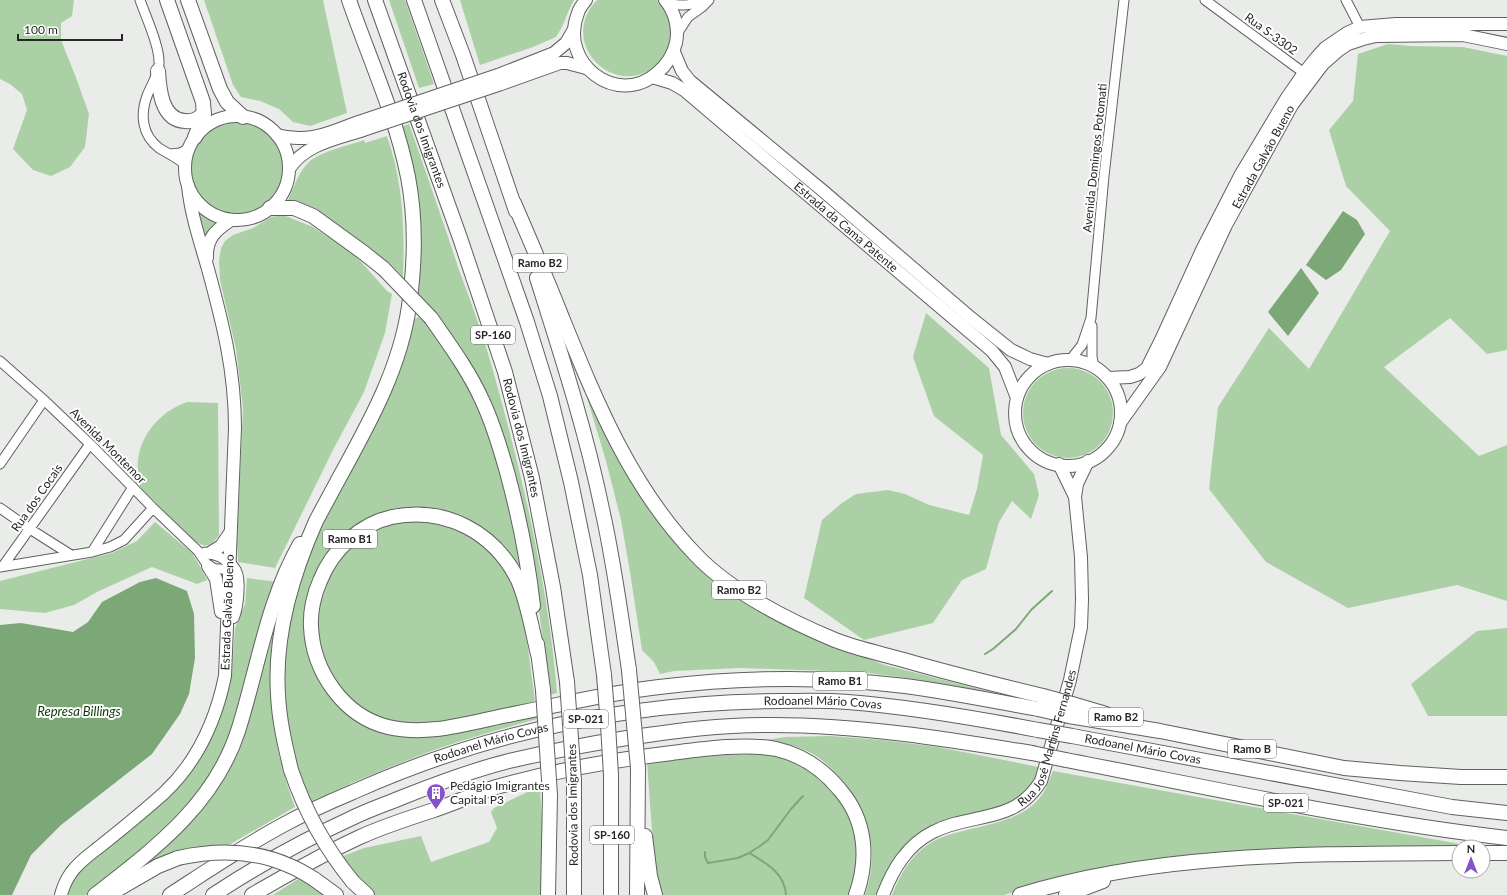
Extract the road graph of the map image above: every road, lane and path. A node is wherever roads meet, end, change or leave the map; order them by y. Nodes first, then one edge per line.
1 (140, 0) edge
2 (167, 0) edge
3 (188, 0) edge
4 (349, 0) edge
5 (375, 0) edge
6 (414, 0) edge
7 (442, 0) edge
8 (586, 0) edge
9 (700, 0) edge
10 (709, 0) edge
11 (1124, 0) edge
12 (1205, 0) edge
13 (1346, 0) edge
14 (667, 2) edge
15 (1507, 24) edge
16 (1360, 27) junction
17 (573, 31) junction
18 (678, 34) junction
19 (1507, 44) edge
20 (674, 52) junction
21 (586, 68) junction
22 (158, 71) junction
23 (1304, 73) junction
24 (652, 78) junction
25 (499, 80) junction
26 (204, 113) junction
27 (243, 117) junction
28 (361, 126) junction
29 (277, 135) junction
30 (195, 137) junction
31 (188, 149) junction
32 (170, 154) junction
33 (185, 165) junction
34 (289, 169) junction
35 (188, 186) junction
36 (514, 203) junction
37 (270, 208) junction
38 (231, 220) junction
39 (208, 269) junction
40 (1091, 318) junction
41 (1070, 360) junction
42 (0, 362) edge
43 (1048, 364) junction
44 (1094, 367) junction
45 (1108, 378) junction
46 (1017, 398) junction
47 (44, 400) junction
48 (1120, 423) junction
49 (90, 444) junction
50 (1088, 461) junction
51 (0, 464) edge
52 (1059, 464) junction
53 (133, 487) junction
54 (1075, 497) junction
55 (0, 508) edge
56 (153, 508) junction
57 (317, 521) junction
58 (30, 529) junction
59 (230, 532) junction
60 (92, 552) junction
61 (71, 555) junction
62 (205, 557) junction
63 (229, 566) junction
64 (1, 567) edge
65 (227, 626) junction
66 (538, 654) junction
67 (1041, 703) junction
68 (1160, 731) joint
69 (637, 772) junction
70 (1507, 777) edge
71 (1507, 813) edge
72 (1507, 838) edge
73 (1491, 853) edge
74 (1507, 853) edge
75 (1451, 854) edge
76 (1124, 871) junction
77 (62, 890) edge
78 (95, 895) edge
79 (108, 895) edge
80 (170, 895) edge
81 (213, 895) edge
82 (252, 895) edge
83 (336, 895) edge
84 (367, 895) edge
85 (548, 895) edge
86 (574, 895) edge
87 (612, 895) edge
88 (637, 895) edge
89 (655, 895) edge
90 (856, 895) edge
91 (883, 895) edge
92 (1020, 895) edge
93 (1066, 895) edge

1 - 22 street
2 - 26 highway
3 - 27 highway
4 - 57 highway
5 - 86 highway, Rodovia dos Imigrantes / SP-160, bridge
6 - 87 highway, SP-160, bridge
7 - 36 highway
8 - 17 main road
9 - 14 street
10 - 18 street
11 - 40 street, Avenida Domingos Potomati
12 - 23 street, Rua S-3302
13 - 16 street
14 - 18 main road
15 - 16 main road, Estrada Galvão Bueno
16 - 23 main road, Estrada Galvão Bueno
17 - 21 main road
17 - 25 main road
18 - 20 main road
19 - 48 main road, Estrada Galvão Bueno
20 - 24 main road
20 - 43 main road, Estrada da Cama Patente
21 - 24 main road
21 - 25 main road
22 - 26 highway
22 - 32 street
23 - 45 main road, Estrada Galvão Bueno
24 - 46 main road, Estrada da Cama Patente
25 - 28 main road, bridge
26 - 30 highway
27 - 29 main road
27 - 30 main road
28 - 29 main road
28 - 34 main road
29 - 34 main road
30 - 31 main road
31 - 32 street
31 - 33 main road
32 - 33 street
33 - 35 main road
34 - 37 main road
35 - 38 main road
35 - 39 main road, Estrada Galvão Bueno
36 - 67 highway, Ramo B2
36 - 69 highway, bridge
37 - 38 main road
37 - 66 highway, bridge
38 - 39 main road, Estrada Galvão Bueno
39 - 59 main road, Estrada Galvão Bueno
40 - 41 street, Avenida Domingos Potomati
40 - 44 street, Avenida Domingos Potomati
41 - 43 main road
41 - 44 main road
42 - 47 street, Avenida Montemor
43 - 46 main road
44 - 45 main road
45 - 48 main road
46 - 52 main road
47 - 49 street, Avenida Montemor
47 - 51 street
48 - 50 main road
49 - 53 street, Avenida Montemor
49 - 58 street, Rua dos Cocais
50 - 52 main road
50 - 54 main road, Rua José Martins Fernandes
52 - 54 main road, Rua José Martins Fernandes
53 - 56 street, Avenida Montemor
53 - 60 street
54 - 91 main road, Rua José Martins Fernandes
55 - 58 street
56 - 60 street
56 - 62 street, Avenida Montemor
57 - 78 highway
57 - 84 highway, bridge
58 - 61 street
58 - 64 street, Rua dos Cocais
59 - 62 main road
59 - 63 main road, Estrada Galvão Bueno
60 - 61 street
61 - 64 street
62 - 63 street, Avenida Montemor
62 - 65 main road
63 - 65 main road
65 - 77 main road, Estrada Galvão Bueno
66 - 67 highway, Ramo B1
66 - 85 highway, bridge
67 - 68 highway, Ramo B2, bridge
68 - 70 highway, Ramo B
69 - 88 highway
69 - 89 highway
71 - 80 highway, Rodoanel Mário Covas / SP-021, bridge
72 - 81 highway, Rodoanel Mário Covas / SP-021, bridge
73 - 74 highway
75 - 76 highway
76 - 92 highway
76 - 93 highway
79 - 83 highway, bridge
82 - 90 highway

